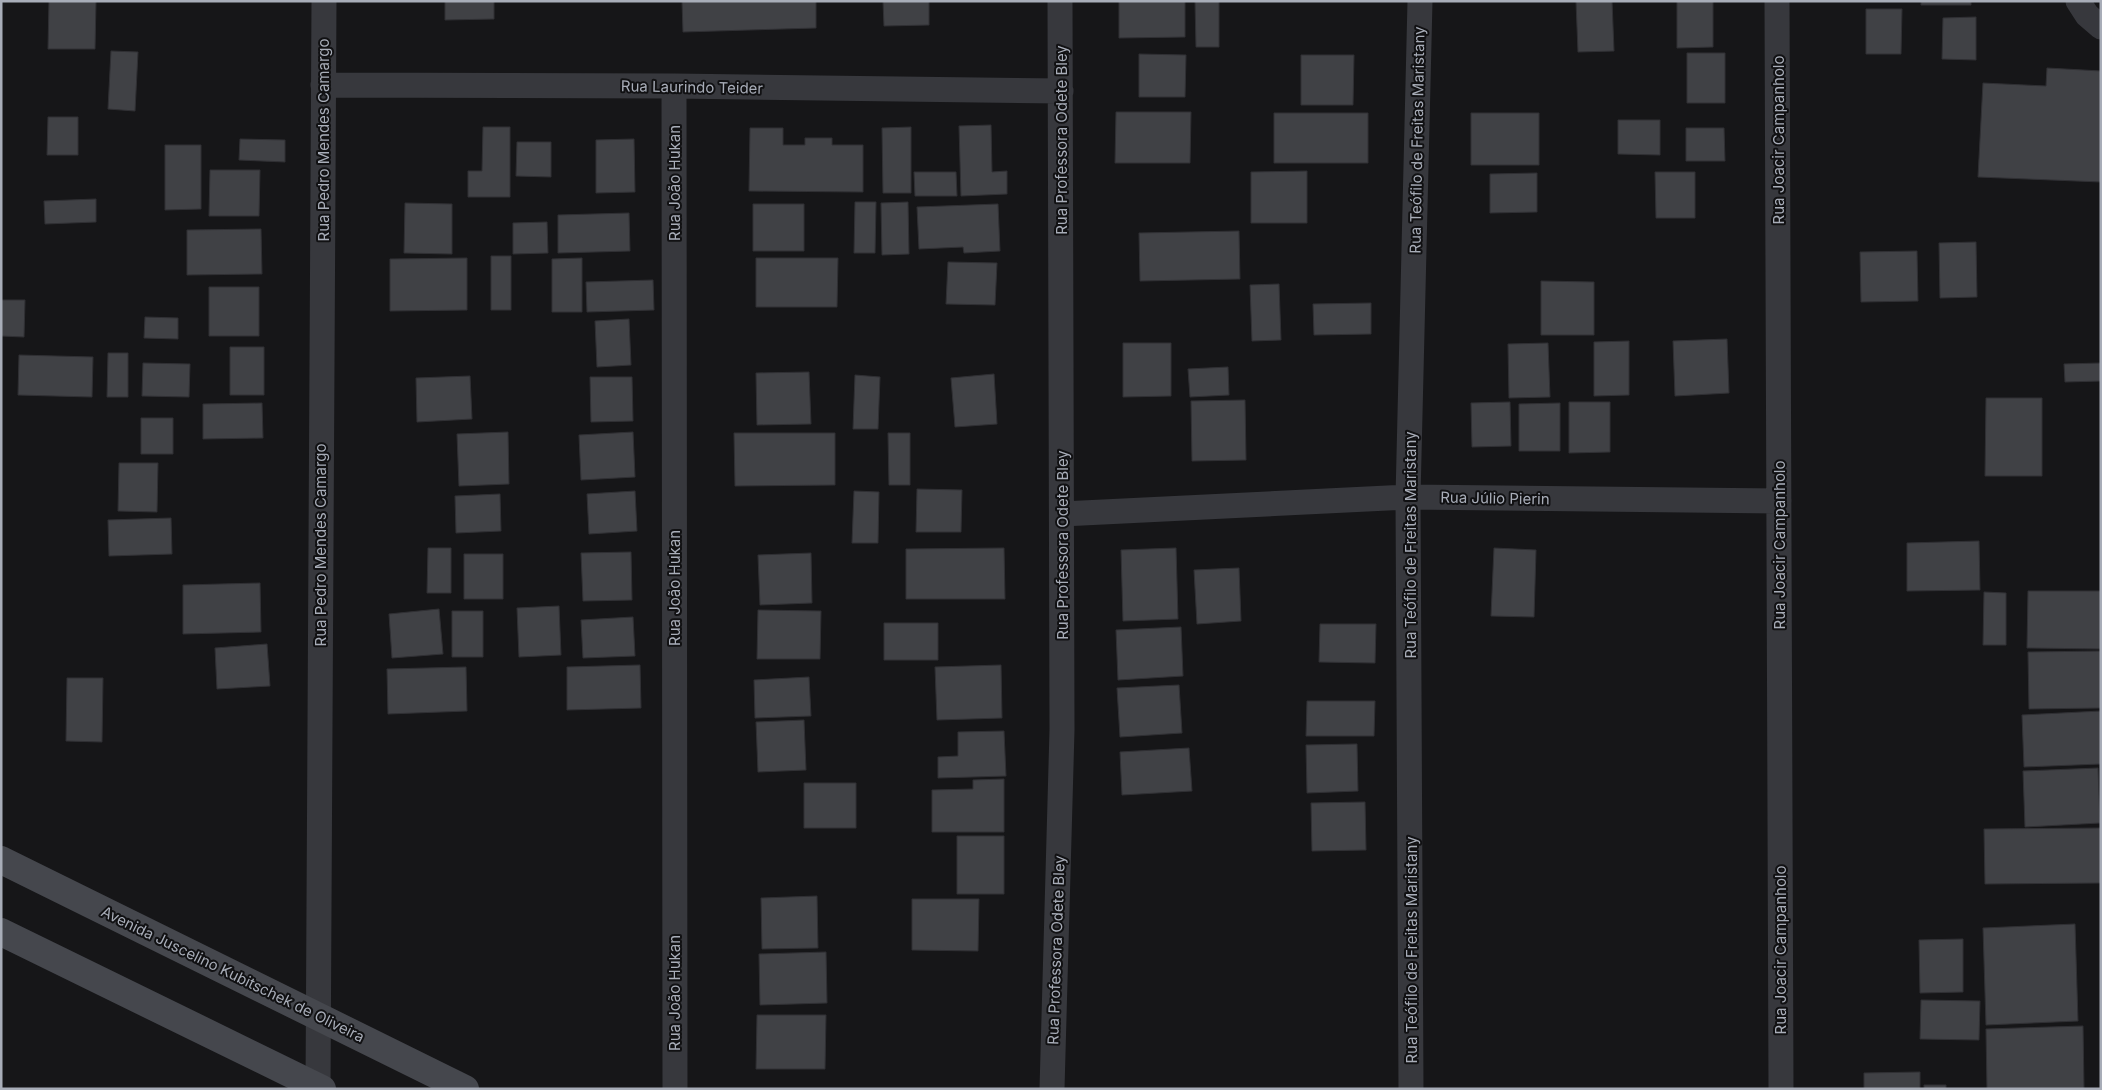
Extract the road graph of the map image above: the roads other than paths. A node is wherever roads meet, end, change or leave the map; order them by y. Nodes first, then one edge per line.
1 (324, 1) edge
2 (1060, 1) edge
3 (1420, 1) edge
4 (1777, 1) edge
5 (2078, 1) edge
6 (2101, 27) edge
7 (323, 85) junction
8 (674, 86) junction
9 (1061, 91) junction
10 (1408, 497) junction
11 (1779, 501) junction
12 (1062, 514) junction
13 (1, 860) edge
14 (1, 932) edge
15 (317, 1016) junction
16 (319, 1088) edge
17 (464, 1089) edge
18 (674, 1089) edge
19 (1052, 1089) edge
20 (1411, 1089) edge
21 (1781, 1089) edge

1 - 7 street, Rua Pedro Mendes Camargo
2 - 9 street, Rua Professora Odete Bley
3 - 10 street, Rua Teófilo de Freitas Maristany
4 - 11 street, Rua Joacir Campanholo
5 - 6 street
7 - 8 street, Rua Laurindo Teider
7 - 15 street, Rua Pedro Mendes Camargo
8 - 9 street, Rua Laurindo Teider
8 - 18 street, Rua João Hukan
9 - 12 street, Rua Professora Odete Bley
10 - 11 street, Rua Júlio Pierin
10 - 12 street, Rua Júlio Pierin
10 - 20 street, Rua Teófilo de Freitas Maristany
11 - 21 street, Rua Joacir Campanholo
12 - 19 street, Rua Professora Odete Bley
13 - 15 street, Avenida Juscelino Kubitschek de Oliveira
14 - 16 street
15 - 16 street, Rua Pedro Mendes Camargo
15 - 17 street, Avenida Juscelino Kubitschek de Oliveira

